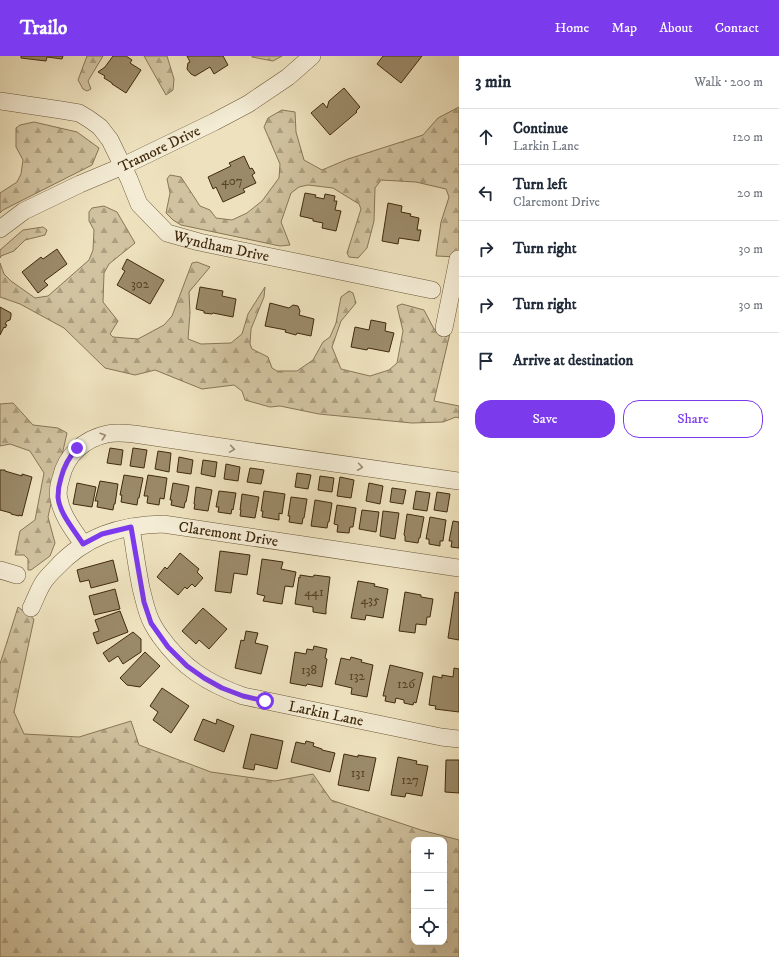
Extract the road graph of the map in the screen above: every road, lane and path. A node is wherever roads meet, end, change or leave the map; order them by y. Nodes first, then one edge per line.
1 (312, 56) edge
2 (0, 101) edge
3 (123, 166) junction
4 (0, 229) edge
5 (458, 260) edge
6 (446, 293) edge
7 (444, 328) dead end
8 (459, 480) edge
9 (131, 527) junction
10 (83, 544) junction
11 (459, 568) edge
12 (0, 570) edge
13 (18, 575) dead end
14 (31, 608) dead end
15 (459, 739) edge

1 - 3 street, Tramore Drive
2 - 3 street, Wyndham Drive
3 - 4 street, Tramore Drive
3 - 6 street, Wyndham Drive
5 - 6 street
6 - 7 street
10 -> 8 street
9 - 10 street, Claremont Drive
9 - 11 street, Claremont Drive
9 - 15 street, Larkin Lane
10 - 14 street, Claremont Drive
12 - 13 street

